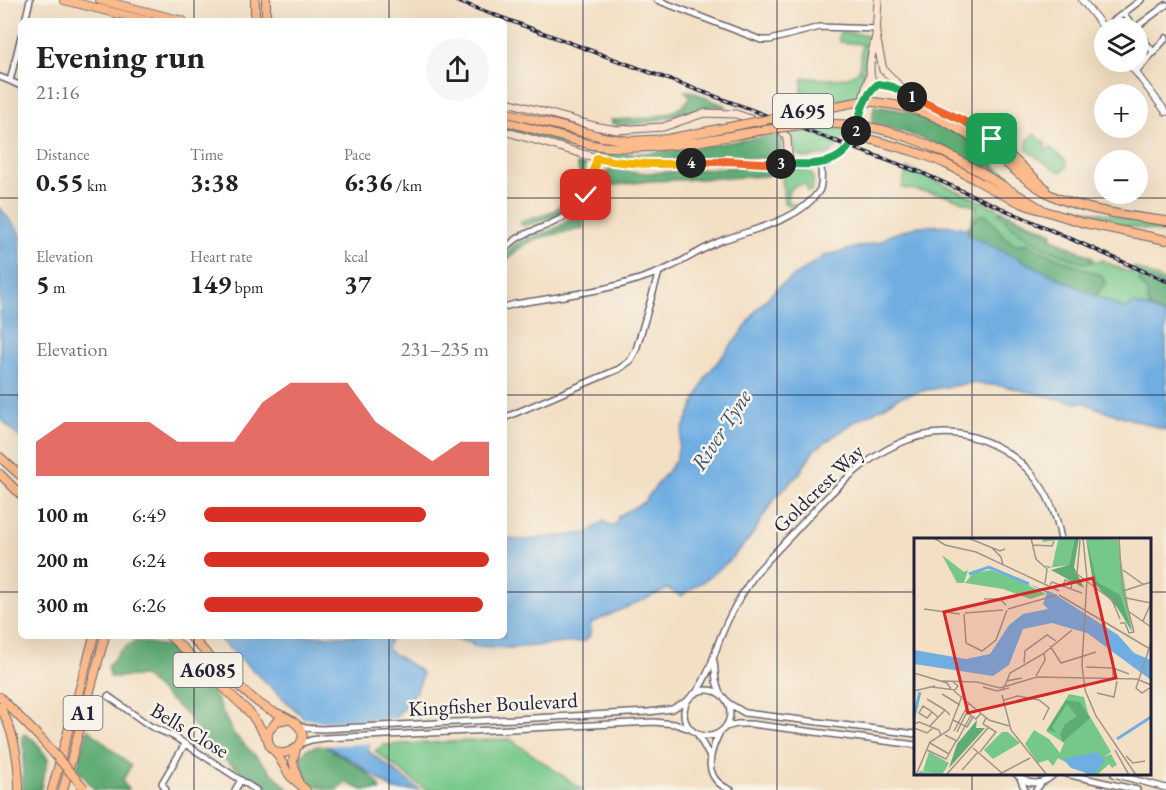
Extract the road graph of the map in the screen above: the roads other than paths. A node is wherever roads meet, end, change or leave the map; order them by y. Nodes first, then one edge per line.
1 (30, 0) edge
2 (64, 0) edge
3 (100, 0) edge
4 (255, 0) edge
5 (266, 0) edge
6 (657, 0) edge
7 (878, 0) edge
8 (1082, 0) edge
9 (1141, 0) edge
10 (1166, 4) edge
11 (1123, 13) junction
12 (26, 18) edge
13 (136, 18) edge
14 (171, 18) edge
15 (255, 18) edge
16 (266, 18) edge
17 (1096, 18) edge
18 (1117, 18) edge
19 (1127, 18) edge
20 (1148, 19) edge
21 (876, 32) junction
22 (1166, 38) edge
23 (1148, 45) edge
24 (18, 48) edge
25 (1154, 53) junction
26 (1148, 59) edge
27 (884, 70) junction
28 (1136, 72) edge
29 (871, 74) junction
30 (0, 77) edge
31 (10, 81) junction
32 (879, 84) junction
33 (18, 85) edge
34 (904, 92) junction
35 (507, 102) edge
36 (862, 106) junction
37 (1166, 112) edge
38 (507, 113) edge
39 (507, 122) edge
40 (507, 132) edge
41 (855, 135) junction
42 (1002, 148) joint
43 (597, 158) junction
44 (789, 164) junction
45 (820, 165) junction
46 (1051, 195) junction
47 (1045, 211) junction
48 (1166, 221) edge
49 (1166, 240) edge
50 (507, 248) edge
51 (659, 272) junction
52 (507, 307) edge
53 (507, 417) edge
54 (0, 457) edge
55 (18, 473) edge
56 (0, 474) edge
57 (18, 492) edge
58 (1060, 538) edge
59 (93, 639) edge
60 (104, 639) edge
61 (173, 639) edge
62 (193, 639) edge
63 (714, 660) junction
64 (696, 693) junction
65 (720, 694) junction
66 (108, 696) dead end
67 (0, 698) edge
68 (687, 700) junction
69 (728, 703) junction
70 (0, 707) edge
71 (288, 719) junction
72 (302, 726) junction
73 (726, 727) junction
74 (690, 729) junction
75 (719, 733) junction
76 (698, 734) junction
77 (914, 734) edge
78 (268, 739) junction
79 (185, 744) junction
80 (301, 745) junction
81 (914, 745) edge
82 (274, 749) junction
83 (710, 757) junction
84 (1052, 775) edge
85 (1070, 775) edge
86 (1118, 775) edge
87 (1018, 776) edge
88 (241, 780) junction
89 (1042, 782) junction
90 (303, 788) edge
91 (1166, 788) edge
92 (85, 789) edge
93 (19, 790) edge
94 (52, 790) edge
95 (63, 790) edge
96 (166, 790) edge
97 (235, 790) edge
98 (256, 790) edge
99 (731, 790) edge
100 (1025, 790) edge
101 (1036, 790) edge
102 (1137, 790) edge

1 - 12 street
2 - 13 main road
3 - 14 main road
4 - 15 highway
5 - 16 highway
6 - 21 street
7 - 21 main road
8 - 17 street
9 - 11 street
10 - 20 street
11 - 18 street
11 - 19 street
21 - 27 main road
21 - 29 main road
22 - 25 street
23 - 25 street
24 - 31 street
25 - 26 street
27 - 29 main road
27 - 32 main road
27 - 34 main road
28 - 37 street
29 - 32 main road
29 - 36 main road
30 - 31 street
31 - 33 street
32 - 34 main road
32 - 36 main road
34 - 42 main road
35 - 44 main road
36 - 41 main road
38 - 46 main road, A695, bridge
39 - 47 main road, A695, bridge
40 - 43 main road
41 - 45 main road
41 - 47 main road
42 - 46 main road
43 - 44 main road
43 - 50 street
44 - 45 main road
45 - 51 street
46 - 48 main road, A695
47 - 49 main road, A695
51 - 52 street
51 - 53 street
54 - 55 main road
56 - 57 main road
58 - 63 street, Goldcrest Way
59 - 94 highway, A1
60 - 95 highway, A1
61 - 78 main road, A6085
62 - 71 main road, A6085
63 - 64 street
63 - 65 street
64 - 65 street
64 - 68 street
65 - 69 street
66 - 79 street, Bells Close
67 - 92 highway, A1, bridge
68 - 72 street, Kingfisher Boulevard
68 - 74 street
69 - 73 street
69 - 77 street
70 - 93 highway
71 - 72 main road
71 - 78 main road
72 - 80 main road
73 - 75 street
73 - 81 street
74 - 76 street
74 - 80 street, Kingfisher Boulevard
75 - 76 street
75 - 83 street
76 - 83 street
78 - 82 main road
79 - 88 street, Bells Close
79 - 96 street
80 - 82 main road
80 - 90 main road
82 - 90 main road
83 - 99 street
84 - 89 street
85 - 102 street
86 - 91 street
87 - 89 street
87 - 100 street
88 - 97 street
88 - 98 street, Bells Close
89 - 101 street

